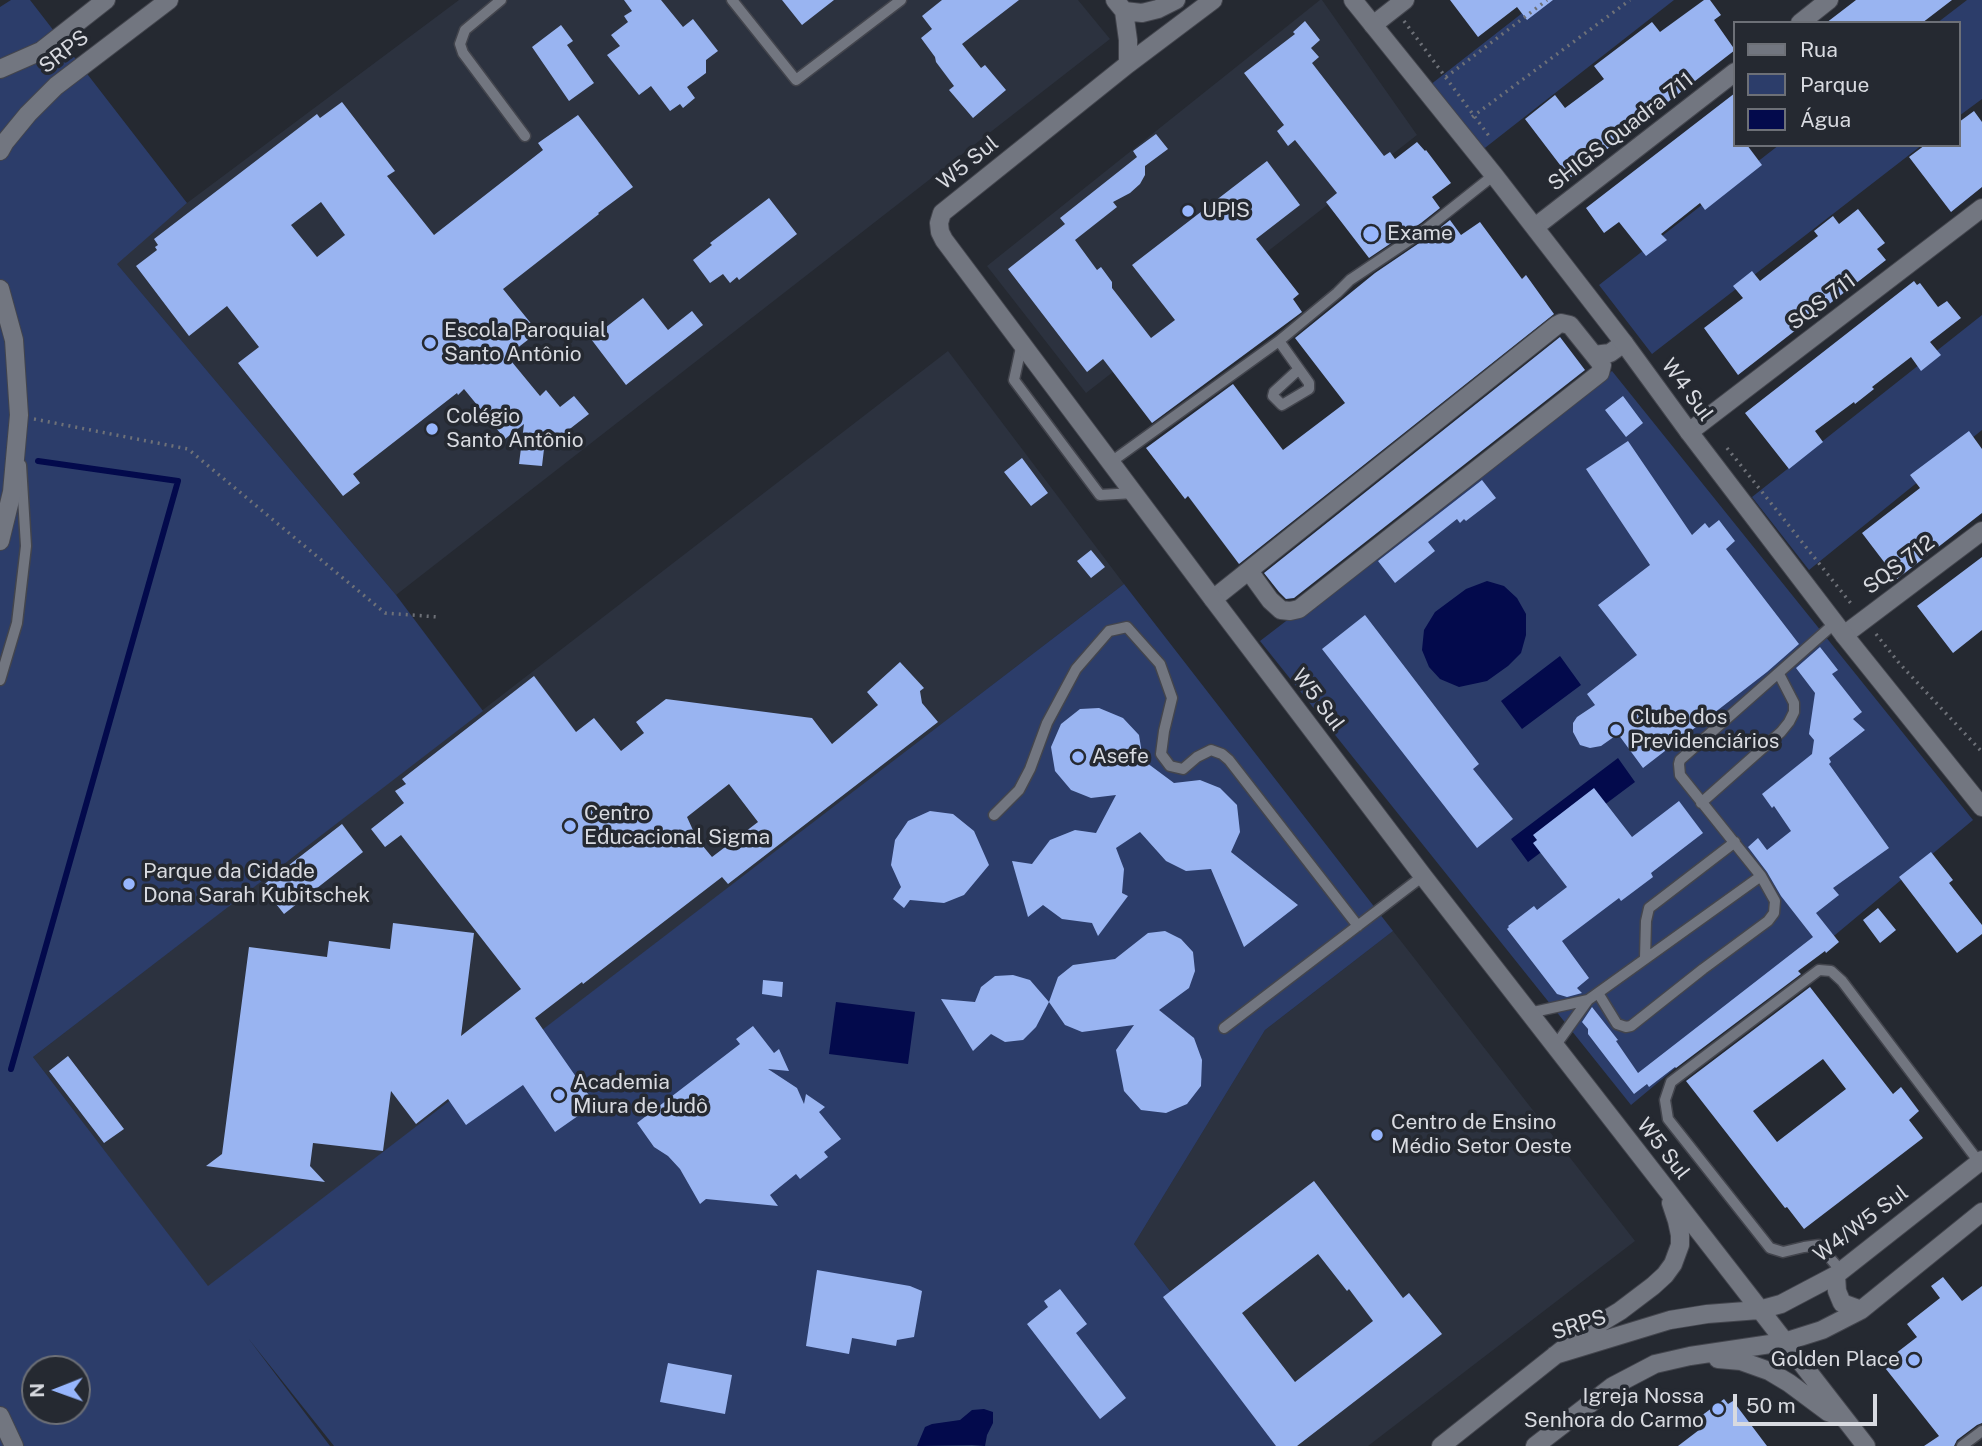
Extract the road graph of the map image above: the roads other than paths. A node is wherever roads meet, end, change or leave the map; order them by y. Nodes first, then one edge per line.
1 (106, 0) edge
2 (169, 0) edge
3 (501, 0) edge
4 (732, 0) edge
5 (901, 0) edge
6 (1176, 0) edge
7 (1213, 0) edge
8 (1353, 0) edge
9 (1829, 0) edge
10 (1400, 4) edge
11 (1120, 6) edge
12 (1803, 21) edge
13 (1373, 25) junction
14 (1128, 64) junction
15 (0, 69) edge
16 (1734, 73) edge
17 (525, 136) dead end
18 (0, 151) edge
19 (1494, 175) junction
20 (1982, 208) edge
21 (1535, 227) junction
22 (0, 289) edge
23 (1279, 341) junction
24 (1022, 343) junction
25 (1624, 343) junction
26 (1594, 355) junction
27 (1298, 369) dead end
28 (19, 415) junction
29 (1689, 432) junction
30 (1111, 462) junction
31 (1134, 493) junction
32 (1982, 531) edge
33 (0, 541) edge
34 (1248, 571) junction
35 (1213, 599) junction
36 (1840, 629) junction
37 (1779, 674) junction
38 (0, 680) edge
39 (1701, 803) junction
40 (1982, 807) edge
41 (994, 815) dead end
42 (1735, 842) junction
43 (1423, 876) junction
44 (1761, 876) junction
45 (1358, 926) junction
46 (1645, 958) junction
47 (1593, 996) junction
48 (1530, 1013) junction
49 (1224, 1028) dead end
50 (1555, 1046) junction
51 (1980, 1161) edge
52 (1664, 1187) junction
53 (1977, 1220) edge
54 (1838, 1273) junction
55 (1759, 1310) junction
56 (1861, 1310) junction
57 (1784, 1342) junction
58 (1555, 1355) junction
59 (1690, 1356) junction
60 (0, 1416) edge
61 (1844, 1419) junction
62 (1982, 1431) edge
63 (14, 1446) edge
64 (1441, 1446) edge
65 (1535, 1446) edge
66 (1866, 1446) edge
67 (1962, 1446) edge

1 - 15 main road, SRPS
2 - 18 main road, SRPS
3 - 17 lane
4 - 5 lane
6 - 11 main road
7 - 14 main road
8 - 13 main road, W4 Sul
9 - 12 main road
10 - 13 main road
11 - 14 main road
13 - 19 main road, W4 Sul
14 - 24 main road, W5 Sul
16 - 21 main road, SHIGS Quadra 711
19 - 21 main road, W4 Sul
19 - 23 lane
20 - 29 main road, SQS 711
21 - 25 main road, W4 Sul
22 - 28 main road
23 - 27 lane
23 - 30 lane
24 - 30 main road, W5 Sul
24 - 31 lane
25 - 26 main road
25 - 29 main road, W4 Sul
26 - 34 main road
26 - 34 main road
28 - 33 main road
28 - 38 lane
29 - 36 main road, W4 Sul
30 - 31 main road, W5 Sul
31 - 35 main road, W5 Sul
32 - 36 main road, SQS 712
34 - 35 main road
35 - 43 main road, W5 Sul
36 - 37 lane
36 - 40 main road, W4 Sul
37 - 39 lane
37 - 39 lane
39 - 42 lane
41 - 45 lane
42 - 44 lane
42 - 46 lane
43 - 45 lane
43 - 48 main road, W5 Sul
44 - 46 lane
44 - 47 lane
45 - 49 lane
46 - 47 lane
47 - 48 lane
47 - 50 lane
48 - 50 main road, W5 Sul
50 - 52 main road, W5 Sul
51 - 54 main road, W4/W5 Sul
51 - 54 lane
52 - 55 main road, W5 Sul
52 - 58 main road
53 - 56 main road
54 - 55 main road, W4/W5 Sul
54 - 56 main road
55 - 57 main road, W5 Sul
55 - 58 main road, SRPS
56 - 57 main road
57 - 59 main road
57 - 61 main road, W5 Sul
58 - 64 main road, SRPS
59 - 61 main road
59 - 65 main road
60 - 63 main road
61 - 66 main road, W5 Sul
62 - 67 lane

